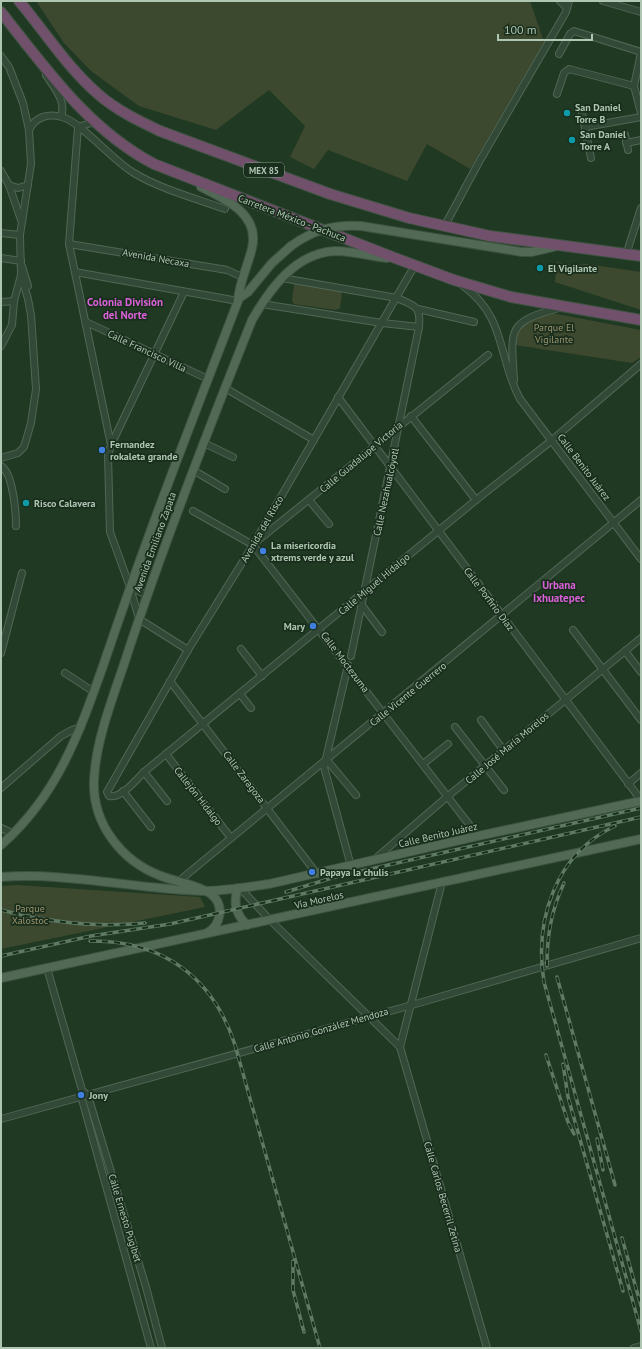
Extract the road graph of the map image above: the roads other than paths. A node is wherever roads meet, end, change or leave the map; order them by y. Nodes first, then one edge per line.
1 (19, 1) edge
2 (560, 1) edge
3 (569, 1) edge
4 (602, 1) edge
5 (567, 8) junction
6 (1, 12) edge
7 (641, 12) edge
8 (641, 52) edge
9 (33, 53) junction
10 (559, 54) dead end
11 (1, 56) edge
12 (638, 79) edge
13 (634, 86) junction
14 (557, 94) dead end
15 (581, 108) dead end
16 (641, 113) edge
17 (61, 116) junction
18 (641, 117) edge
19 (94, 122) junction
20 (78, 127) junction
21 (585, 127) junction
22 (29, 130) junction
23 (624, 135) dead end
24 (641, 140) edge
25 (626, 143) junction
26 (628, 150) dead end
27 (591, 158) dead end
28 (1, 171) edge
29 (180, 175) junction
30 (9, 185) junction
31 (28, 185) junction
32 (641, 208) edge
33 (224, 209) dead end
34 (21, 222) junction
35 (444, 227) junction
36 (1, 233) edge
37 (20, 234) junction
38 (69, 244) junction
39 (560, 246) junction
40 (626, 255) junction
41 (641, 256) edge
42 (1, 258) edge
43 (396, 258) junction
44 (21, 261) junction
45 (415, 266) junction
46 (75, 272) junction
47 (21, 275) junction
48 (242, 277) junction
49 (282, 278) junction
50 (454, 280) junction
51 (184, 292) junction
52 (397, 298) junction
53 (238, 300) junction
54 (14, 301) junction
55 (1, 302) edge
56 (262, 304) junction
57 (561, 307) junction
58 (418, 309) junction
59 (641, 320) edge
60 (86, 322) junction
61 (474, 322) dead end
62 (382, 323) junction
63 (419, 327) junction
64 (35, 345) dead end
65 (1, 346) edge
66 (155, 355) junction
67 (488, 355) dead end
68 (641, 364) edge
69 (208, 380) junction
70 (514, 385) junction
71 (225, 388) junction
72 (338, 397) junction
73 (411, 416) junction
74 (400, 425) junction
75 (314, 440) junction
76 (551, 441) junction
77 (204, 443) junction
78 (111, 445) junction
79 (374, 446) junction
80 (233, 457) dead end
81 (1, 458) edge
82 (1, 466) edge
83 (390, 468) junction
84 (193, 470) junction
85 (224, 489) dead end
86 (309, 500) junction
87 (476, 500) junction
88 (641, 500) edge
89 (193, 511) dead end
90 (614, 523) junction
91 (328, 524) dead end
92 (16, 526) dead end
93 (437, 531) junction
94 (253, 545) junction
95 (641, 559) edge
96 (22, 573) dead end
97 (130, 588) junction
98 (365, 591) junction
99 (147, 595) junction
100 (361, 604) junction
101 (502, 616) junction
102 (139, 619) junction
103 (320, 629) junction
104 (573, 630) dead end
105 (382, 632) dead end
106 (641, 638) edge
107 (241, 649) dead end
108 (188, 650) junction
109 (625, 651) junction
110 (1, 653) edge
111 (351, 656) dead end
112 (348, 665) junction
113 (602, 670) junction
114 (641, 672) edge
115 (66, 673) dead end
116 (262, 676) junction
117 (170, 681) junction
118 (94, 692) junction
119 (240, 694) junction
120 (565, 700) junction
121 (251, 708) dead end
122 (384, 713) junction
123 (481, 720) dead end
124 (641, 720) edge
125 (204, 725) junction
126 (81, 727) junction
127 (455, 728) dead end
128 (448, 744) dead end
129 (504, 751) junction
130 (166, 754) junction
131 (326, 759) junction
132 (423, 764) junction
133 (485, 766) junction
134 (144, 772) junction
135 (641, 773) edge
136 (628, 784) junction
137 (1, 788) edge
138 (504, 790) dead end
139 (123, 791) junction
140 (356, 795) dead end
141 (448, 796) junction
142 (641, 800) edge
143 (167, 801) dead end
144 (267, 809) junction
145 (151, 827) dead end
146 (1, 828) edge
147 (14, 834) junction
148 (478, 836) junction
149 (231, 838) junction
150 (641, 839) edge
151 (1, 845) edge
152 (374, 860) junction
153 (351, 866) junction
154 (317, 874) junction
155 (1, 877) edge
156 (442, 882) junction
157 (178, 885) junction
158 (239, 888) junction
159 (203, 891) junction
160 (270, 920) junction
161 (247, 925) junction
162 (207, 933) junction
163 (641, 938) edge
164 (47, 968) junction
165 (1, 978) edge
166 (412, 1005) junction
167 (370, 1015) junction
168 (400, 1047) junction
169 (82, 1090) junction
170 (88, 1096) junction
171 (80, 1098) junction
172 (1, 1119) edge
173 (134, 1246) junction
174 (123, 1248) junction
175 (641, 1346) edge
176 (151, 1348) edge
177 (162, 1348) edge
178 (487, 1348) edge
179 (634, 1348) edge

1 - 35 highway, MEX 85
2 - 5 street
3 - 5 street
4 - 7 street
5 - 35 street
6 - 9 highway, Carretera México - Pachuca
8 - 10 street
8 - 12 street
9 - 17 street
9 - 19 highway, Carretera México - Pachuca
11 - 22 street
12 - 13 street
13 - 14 street
13 - 16 street
15 - 21 street
17 - 20 street
17 - 22 street
18 - 21 street
19 - 20 street
19 - 29 highway, Carretera México - Pachuca
20 - 33 street
20 - 38 street
21 - 27 street
22 - 31 street
23 - 25 street
24 - 25 street
25 - 26 street
28 - 30 street
29 - 43 highway, Carretera México - Pachuca
29 - 48 main road, Avenida Emiliano Zapata
30 - 31 street
30 - 34 street
31 - 34 street
32 - 40 street
34 - 37 street
35 - 39 highway, MEX 85
36 - 37 street
37 - 44 street
38 - 46 street
38 - 48 street, Avenida Necaxa
39 - 40 highway, MEX 85
39 - 53 main road, bridge
40 - 41 highway, MEX 85
42 - 44 street
43 - 45 highway, Carretera México - Pachuca
43 - 49 main road, Avenida Emiliano Zapata
44 - 47 street
44 - 64 street
45 - 50 highway, Carretera México - Pachuca
45 - 52 street, Avenida del Risco
46 - 51 street
46 - 60 street
47 - 54 street
47 - 81 street
48 - 53 main road, Avenida Emiliano Zapata
49 - 52 street
49 - 56 main road, Avenida Emiliano Zapata
50 - 57 highway, Carretera México - Pachuca
50 - 70 street, Calle Benito Juárez
51 - 53 street
51 - 66 street
52 - 58 street
52 - 62 street, Avenida del Risco
53 - 69 main road, Avenida Emiliano Zapata
54 - 55 street
54 - 65 street
56 - 62 street
56 - 71 main road, Avenida Emiliano Zapata
57 - 59 highway, Carretera México - Pachuca
57 - 70 street, Calle Benito Juárez
58 - 61 street
58 - 63 street, Calle Nezahualcóyotl
60 - 66 street, Calle Francisco Villa
60 - 78 street
62 - 63 street
62 - 72 street, Avenida del Risco
63 - 74 street, Calle Nezahualcóyotl
66 - 69 street, Calle Francisco Villa
66 - 78 street
67 - 73 street, Calle Guadalupe Victoria
68 - 76 street, Calle Miguel Hidalgo
69 - 97 main road, Avenida Emiliano Zapata
70 - 76 street, Calle Benito Juárez
71 - 75 street
71 - 77 main road, Avenida Emiliano Zapata
72 - 75 street, Avenida del Risco
72 - 79 street, Calle Porfirio Díaz
73 - 74 street, Calle Guadalupe Victoria
73 - 87 street
74 - 79 street, Calle Guadalupe Victoria
74 - 83 street, Calle Nezahualcóyotl
75 - 94 street, Avenida del Risco
76 - 87 street, Calle Miguel Hidalgo
76 - 90 street, Calle Benito Juárez
77 - 80 street
77 - 84 main road, Avenida Emiliano Zapata
78 - 97 street
79 - 83 street, Calle Porfirio Díaz
79 - 86 street, Calle Guadalupe Victoria
82 - 92 street
83 - 93 street, Calle Porfirio Díaz
83 - 98 street, Calle Nezahualcóyotl
84 - 85 street
84 - 99 main road, Avenida Emiliano Zapata
86 - 91 street
86 - 94 street, Calle Guadalupe Victoria
87 - 93 street, Calle Miguel Hidalgo
88 - 90 street, Calle Vicente Guerrero
89 - 94 street, Calle Moctezuma
90 - 95 street, Calle Benito Juárez
90 - 101 street, Calle Vicente Guerrero
93 - 98 street, Calle Miguel Hidalgo
93 - 101 street, Calle Porfirio Díaz
94 - 103 street, Calle Moctezuma
94 - 108 street, Avenida del Risco
96 - 110 street
97 - 99 street
97 - 102 street
97 - 118 main road, Avenida Emiliano Zapata
98 - 100 street, Calle Nezahualcóyotl
98 - 103 street, Calle Miguel Hidalgo
99 - 102 main road, Avenida Emiliano Zapata
100 - 105 street
100 - 111 street, Calle Nezahualcóyotl
101 - 120 street, Calle Porfirio Díaz
101 - 122 street, Calle Vicente Guerrero
102 - 108 street
102 - 157 main road, Avenida Emiliano Zapata
103 - 112 street, Calle Moctezuma
103 - 116 street, Calle Miguel Hidalgo
104 - 113 street
106 - 109 street, Calle José María Morelos
107 - 116 street
108 - 117 street, Avenida del Risco
109 - 113 street, Calle José María Morelos
109 - 114 street
112 - 122 street, Calle Moctezuma
112 - 131 street
113 - 120 street, Calle José María Morelos
113 - 124 street
115 - 118 street
116 - 119 street, Calle Miguel Hidalgo
117 - 125 street, Calle Zaragoza
117 - 139 street, Avenida del Risco
118 - 126 main road, Avenida Emiliano Zapata
119 - 121 street
119 - 125 street, Calle Miguel Hidalgo
120 - 129 street, Calle José María Morelos
120 - 136 street, Calle Porfirio Díaz
122 - 131 street, Calle Vicente Guerrero
122 - 132 street, Calle Moctezuma
123 - 129 street
125 - 130 street, Calle Miguel Hidalgo
125 - 144 street, Calle Zaragoza
126 - 137 street
126 - 147 main road, Avenida Emiliano Zapata
127 - 133 street
128 - 132 street
129 - 133 street, Calle José María Morelos
130 - 134 street, Calle Miguel Hidalgo
130 - 149 street, Callejón Hidalgo
131 - 140 street
131 - 144 street, Calle Vicente Guerrero
131 - 153 street
132 - 141 street, Calle Moctezuma
133 - 138 street
133 - 141 street, Calle José María Morelos
134 - 139 street, Calle Miguel Hidalgo
134 - 143 street
135 - 136 street
136 - 142 street, Calle Porfirio Díaz
139 - 145 street
141 - 148 street, Calle Moctezuma
141 - 152 street, Calle José María Morelos
142 - 148 main road, Calle Benito Juárez
144 - 149 street, Calle Vicente Guerrero
144 - 154 street, Calle Zaragoza
146 - 147 street
147 - 151 main road, Avenida Emiliano Zapata
148 - 152 main road, Calle Benito Juárez
149 - 157 street, Calle Vicente Guerrero
150 - 156 main road, Vía Morelos
152 - 153 main road, Calle Benito Juárez
153 - 154 main road, Calle Benito Juárez
154 - 158 main road, Calle Benito Juárez
155 - 157 main road
156 - 160 main road, Vía Morelos
156 - 166 street
157 - 159 main road, Avenida Emiliano Zapata
158 - 159 main road
158 - 160 street, Calle Carlos Becerril Zetina
158 - 161 main road
159 - 162 main road
160 - 161 main road, Vía Morelos
160 - 167 street, Calle Carlos Becerril Zetina
161 - 162 main road, Vía Morelos
162 - 164 main road, Vía Morelos
163 - 166 street, Calle Antonio González Mendoza
164 - 165 main road, Vía Morelos
164 - 169 street, Calle Ernesto Pugibet
166 - 167 street, Calle Antonio González Mendoza
166 - 168 street
167 - 168 street, Calle Carlos Becerril Zetina
167 - 170 street, Calle Antonio González Mendoza
168 - 178 street, Calle Carlos Becerril Zetina
169 - 170 street, Calle Ernesto Pugibet
169 - 171 street
170 - 171 street, Calle Antonio González Mendoza
170 - 173 street, Calle Ernesto Pugibet
171 - 172 street, Calle Antonio González Mendoza
171 - 174 street, Calle Ernesto Pugibet
173 - 174 street
173 - 177 street, Calle Ernesto Pugibet
174 - 176 street, Calle Ernesto Pugibet
175 - 179 street

